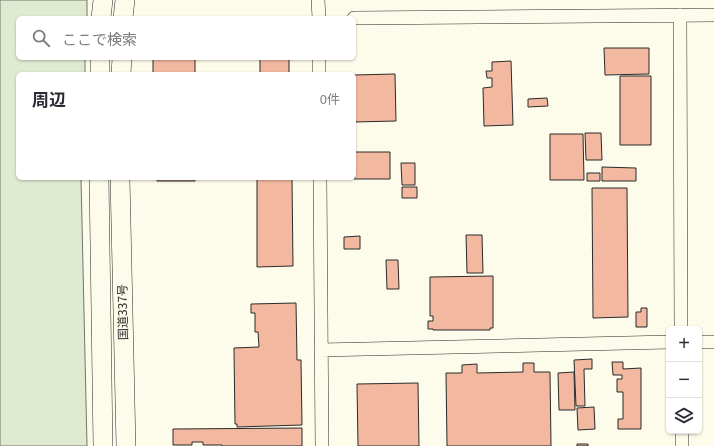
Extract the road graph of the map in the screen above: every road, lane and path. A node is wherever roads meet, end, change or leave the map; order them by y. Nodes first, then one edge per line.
1 (102, 0) edge
2 (125, 0) edge
3 (318, 0) edge
4 (680, 15) junction
5 (714, 15) edge
6 (101, 16) edge
7 (123, 16) edge
8 (319, 16) edge
9 (356, 18) edge
10 (100, 60) edge
11 (122, 60) edge
12 (319, 60) edge
13 (100, 72) edge
14 (121, 72) edge
15 (319, 72) edge
16 (99, 180) edge
17 (120, 180) edge
18 (320, 180) edge
19 (681, 326) edge
20 (666, 342) edge
21 (702, 342) edge
22 (714, 342) edge
23 (321, 350) junction
24 (682, 434) edge
25 (103, 446) edge
26 (126, 446) edge
27 (322, 446) edge
28 (682, 446) edge

1 - 6 highway
2 - 7 highway
3 - 8 street
4 - 5 street
4 - 9 street
4 - 19 street
10 - 13 highway
11 - 14 highway
12 - 15 street
16 - 25 highway, 国道337号
17 - 26 highway, 国道337号
18 - 23 street
20 - 23 street
21 - 22 street
23 - 27 street
24 - 28 street

